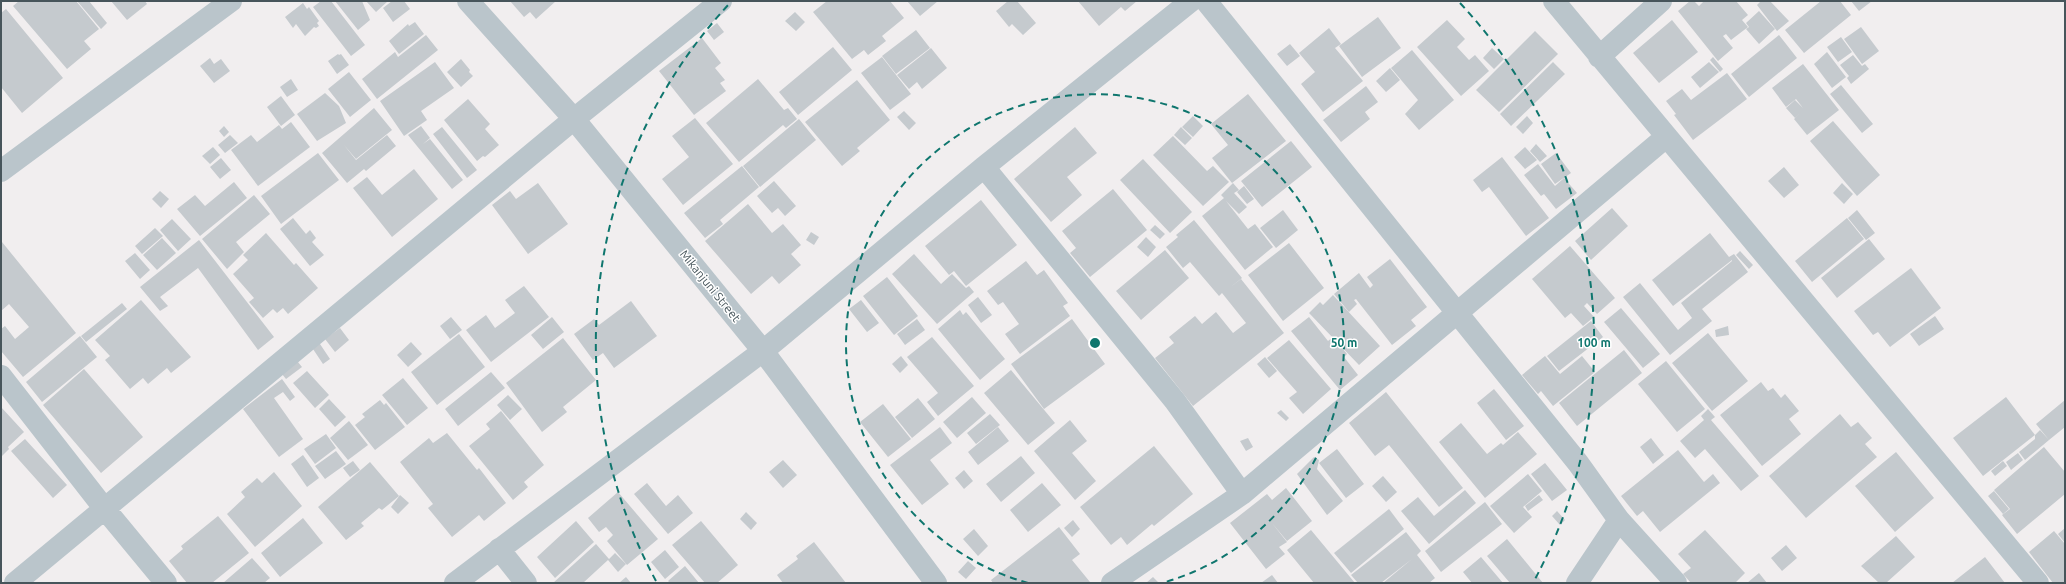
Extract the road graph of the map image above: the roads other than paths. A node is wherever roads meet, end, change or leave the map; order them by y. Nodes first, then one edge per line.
1 (231, 1) edge
2 (468, 1) edge
3 (721, 1) edge
4 (1191, 1) edge
5 (1206, 1) edge
6 (1554, 1) edge
7 (1661, 1) edge
8 (1599, 57) junction
9 (574, 119) junction
10 (1666, 137) junction
11 (984, 167) junction
12 (1, 171) edge
13 (1457, 314) junction
14 (763, 351) junction
15 (1, 376) edge
16 (1242, 494) junction
17 (104, 508) junction
18 (1619, 520) junction
19 (499, 549) junction
20 (15, 583) edge
21 (166, 583) edge
22 (455, 583) edge
23 (526, 583) edge
24 (936, 583) edge
25 (1112, 583) edge
26 (1577, 583) edge
27 (1676, 583) edge
28 (2038, 583) edge

1 - 12 street
2 - 9 street, Mikanjuni Street
3 - 9 street
4 - 11 street
5 - 13 street
6 - 8 street
7 - 8 street
8 - 10 street
9 - 14 street, Mikanjuni Street
9 - 17 street
10 - 13 street
10 - 28 street
11 - 14 street
11 - 16 street
13 - 16 street
13 - 18 street
14 - 19 street
14 - 24 street, Mikanjuni Street
15 - 17 street
16 - 25 street
17 - 20 street
17 - 21 street
18 - 26 street
18 - 27 street
19 - 22 street
19 - 23 street

